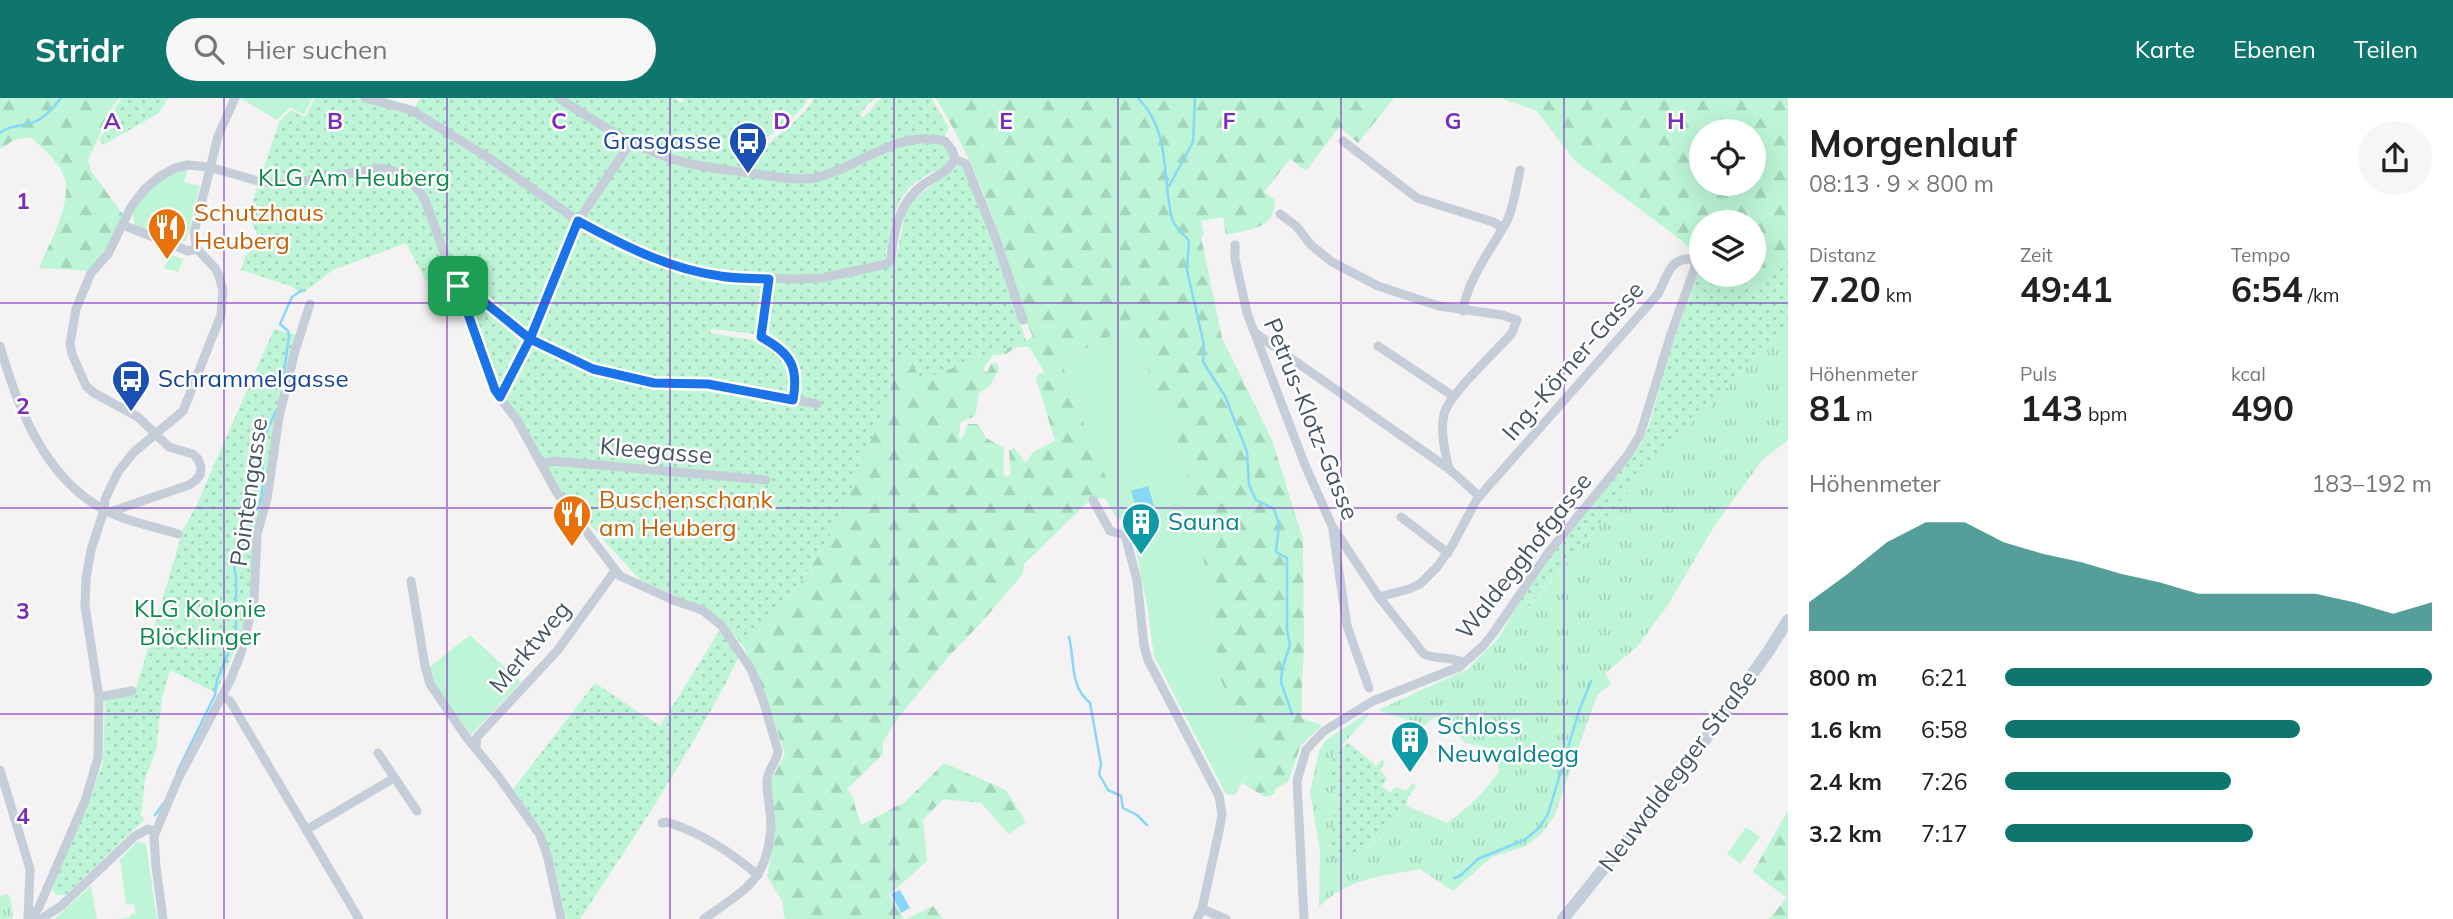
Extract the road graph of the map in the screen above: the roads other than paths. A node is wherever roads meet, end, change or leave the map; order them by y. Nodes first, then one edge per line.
1 (235, 98) edge
2 (365, 98) edge
3 (559, 98) edge
4 (1343, 141) dead end
5 (631, 142) junction
6 (955, 159) junction
7 (209, 167) junction
8 (1520, 170) dead end
9 (1280, 214) dead end
10 (578, 221) junction
11 (123, 225) junction
12 (1502, 228) junction
13 (1235, 245) dead end
14 (197, 249) junction
15 (1689, 260) edge
16 (769, 279) junction
17 (1689, 282) edge
18 (458, 286) junction
19 (310, 304) dead end
20 (1463, 311) junction
21 (1023, 320) dead end
22 (1254, 332) junction
23 (530, 339) junction
24 (0, 346) edge
25 (1378, 346) dead end
26 (500, 397) junction
27 (1453, 397) junction
28 (793, 400) junction
29 (817, 404) dead end
30 (156, 435) junction
31 (542, 464) junction
32 (1449, 469) junction
33 (766, 480) dead end
34 (1479, 496) junction
35 (1093, 500) dead end
36 (107, 511) junction
37 (1401, 517) dead end
38 (1332, 526) junction
39 (178, 534) dead end
40 (1448, 553) junction
41 (615, 571) junction
42 (411, 581) dead end
43 (1379, 597) junction
44 (1788, 620) edge
45 (1464, 663) junction
46 (1369, 688) dead end
47 (132, 691) dead end
48 (99, 697) junction
49 (222, 697) junction
50 (476, 747) junction
51 (378, 753) dead end
52 (0, 770) edge
53 (394, 778) junction
54 (416, 811) dead end
55 (662, 823) dead end
56 (306, 830) junction
57 (155, 832) junction
58 (758, 875) junction
59 (1202, 909) junction
60 (30, 919) edge
61 (41, 919) edge
62 (163, 919) edge
63 (359, 919) edge
64 (561, 919) edge
65 (704, 919) edge
66 (1196, 919) edge
67 (1226, 919) edge
68 (1304, 919) edge
69 (1563, 919) edge

1 - 7 street
2 - 10 street
3 - 5 street
4 - 12 street
5 - 6 street
5 - 10 street
6 - 16 street
6 - 21 street
7 - 11 street
7 - 14 street
7 - 18 street
8 - 12 street
9 - 20 street
10 - 16 street
10 - 23 street
11 - 14 street
11 - 30 street
12 - 20 street
13 - 22 street, Petrus-Klotz-Gasse
14 - 30 street
15 - 34 street, Ing.-Körner-Gasse
16 - 28 street
17 - 45 street, Waldegghofgasse
18 - 23 street
18 - 26 street
19 - 49 street, Pointengasse
20 - 27 street
22 - 32 street
22 - 38 street, Petrus-Klotz-Gasse
23 - 26 street
23 - 28 street
24 - 36 street
25 - 27 street
26 - 31 street
27 - 32 street
28 - 29 street
30 - 36 street
30 - 36 street
31 - 33 street, Kleegasse
31 - 41 street
32 - 34 street
34 - 40 street
35 - 59 street
36 - 39 street
36 - 48 street
37 - 40 street
38 - 43 street, Petrus-Klotz-Gasse
38 - 46 street
40 - 43 street
41 - 50 street, Merktweg
41 - 58 street
42 - 50 street
43 - 45 street, Petrus-Klotz-Gasse
44 - 69 main road, Neuwaldegger Straße
45 - 68 street, Waldegghofgasse
47 - 48 street
48 - 60 street
49 - 56 street
49 - 57 street, Pointengasse
50 - 64 street
51 - 53 street
52 - 60 street
53 - 54 street
53 - 56 street
55 - 58 street
56 - 63 street
57 - 61 street
57 - 62 street, Pointengasse
58 - 65 street
59 - 66 street
59 - 67 street

